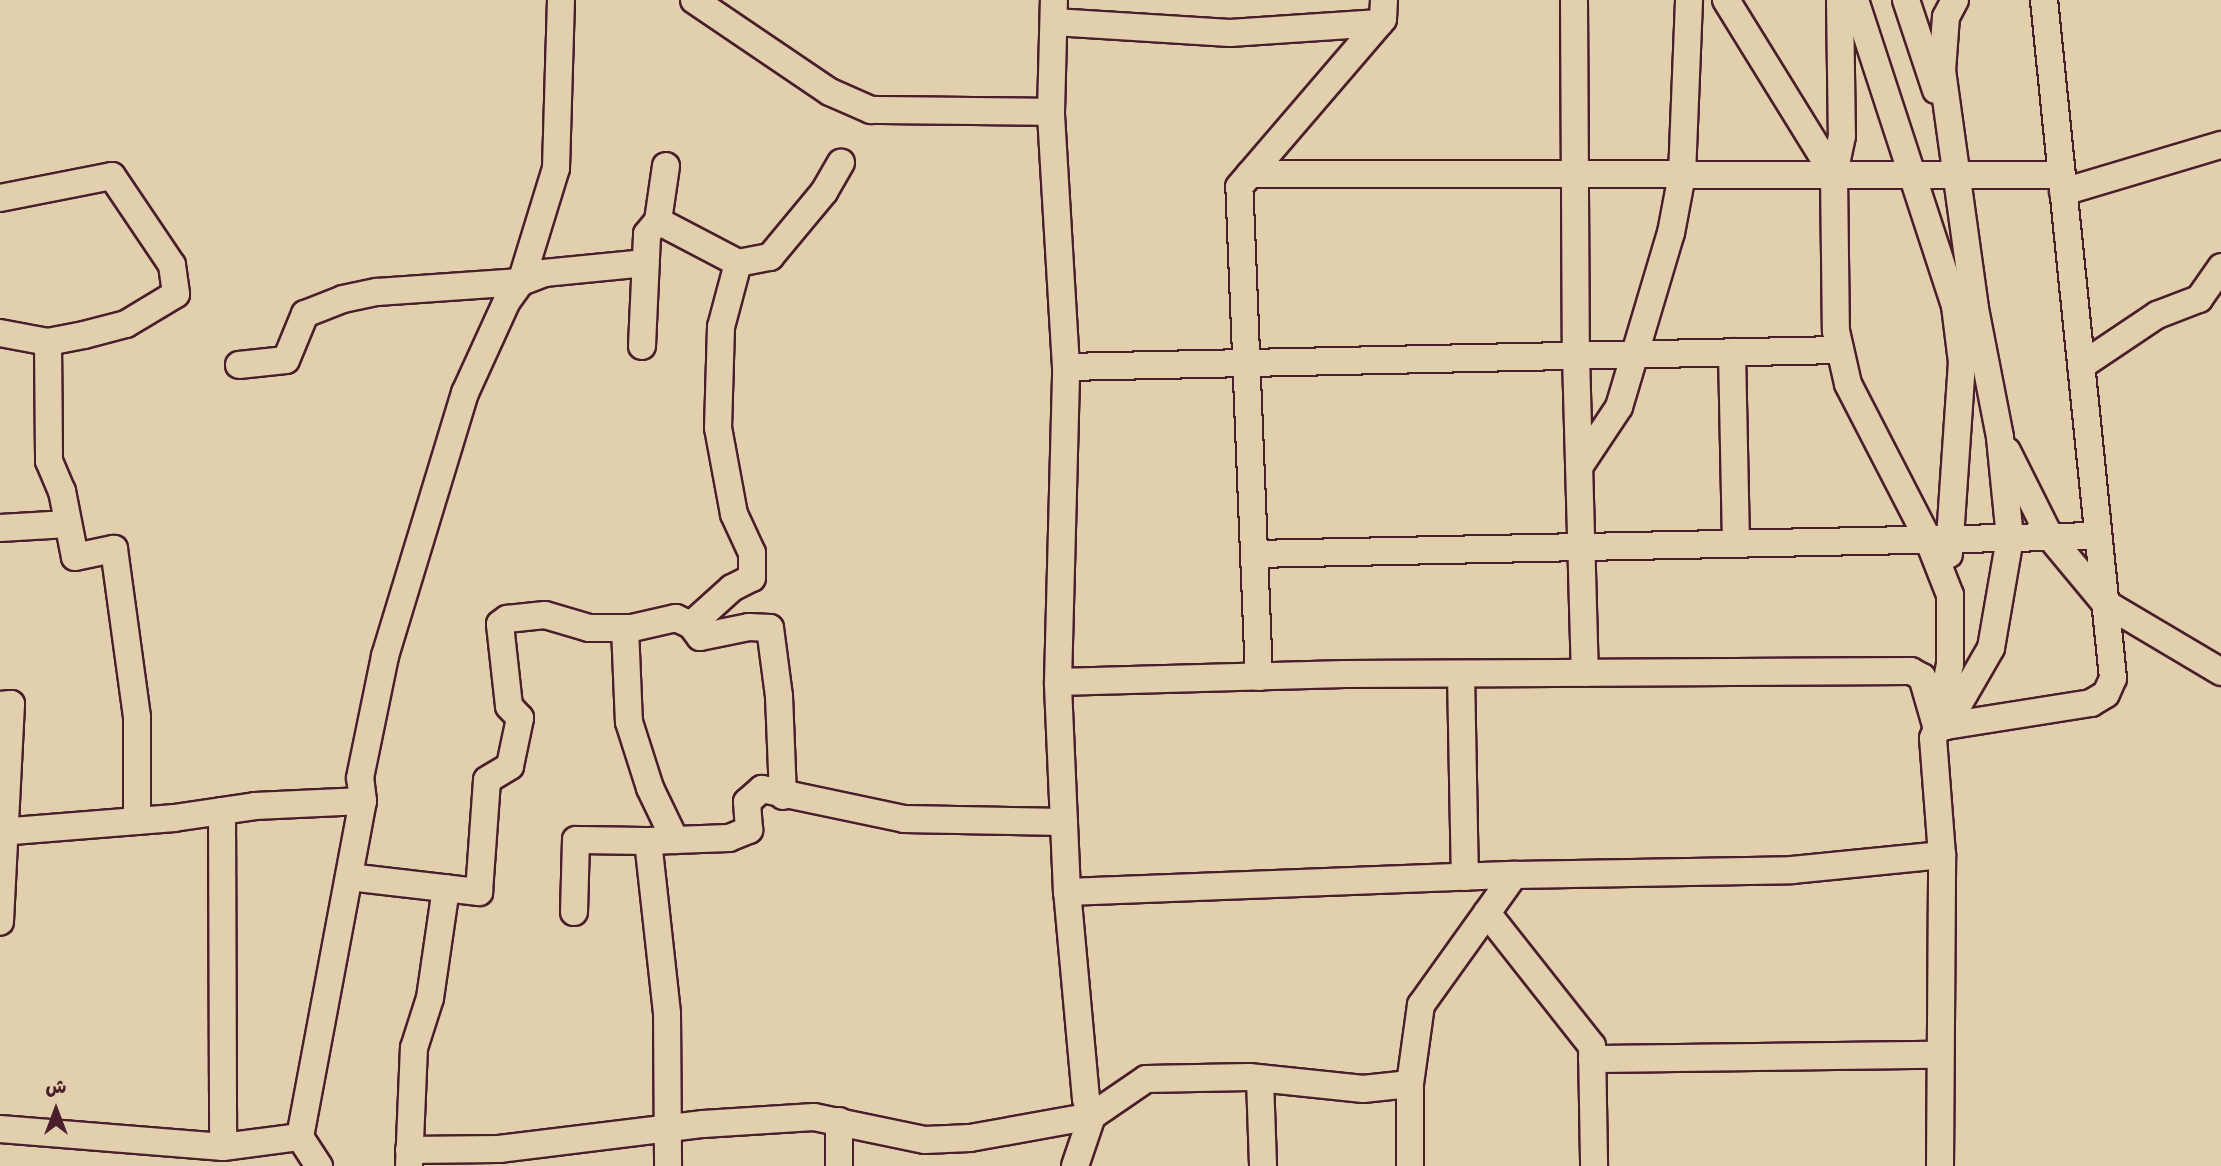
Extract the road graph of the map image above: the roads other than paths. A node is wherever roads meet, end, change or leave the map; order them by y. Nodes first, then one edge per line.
1 (561, 0) edge
2 (694, 0) edge
3 (1574, 0) edge
4 (1689, 0) edge
5 (1726, 0) edge
6 (1840, 0) edge
7 (1855, 0) edge
8 (1906, 0) edge
9 (1955, 0) edge
10 (2044, 0) edge
11 (1054, 11) edge
12 (1382, 12) edge
13 (1051, 112) junction
14 (2221, 145) edge
15 (841, 162) dead end
16 (1958, 163) junction
17 (666, 166) dead end
18 (1250, 174) junction
19 (1575, 174) junction
20 (1682, 175) junction
21 (1834, 175) junction
22 (1912, 175) junction
23 (2062, 184) junction
24 (0, 198) edge
25 (658, 221) junction
26 (646, 263) junction
27 (738, 263) junction
28 (2221, 267) edge
29 (521, 282) junction
30 (0, 333) edge
31 (48, 342) junction
32 (642, 346) dead end
33 (1840, 350) junction
34 (1732, 352) junction
35 (1633, 354) junction
36 (1576, 356) junction
37 (1962, 362) junction
38 (1246, 363) junction
39 (239, 365) dead end
40 (2081, 366) junction
41 (1066, 367) junction
42 (2000, 437) junction
43 (1579, 467) junction
44 (68, 524) junction
45 (0, 528) edge
46 (2098, 536) junction
47 (2050, 537) junction
48 (2010, 538) junction
49 (1939, 539) junction
50 (1736, 543) junction
51 (1581, 547) junction
52 (1254, 554) junction
53 (2105, 603) junction
54 (691, 625) junction
55 (625, 628) junction
56 (2221, 672) edge
57 (1585, 673) junction
58 (1461, 674) junction
59 (1259, 677) junction
60 (1058, 682) junction
61 (0, 705) edge
62 (1941, 727) junction
63 (783, 796) junction
64 (363, 801) junction
65 (222, 811) junction
66 (137, 821) junction
67 (1064, 822) junction
68 (3, 832) edge
69 (675, 840) junction
70 (648, 841) junction
71 (1942, 855) junction
72 (1514, 875) junction
73 (349, 877) junction
74 (1465, 877) junction
75 (446, 888) junction
76 (1067, 892) junction
77 (574, 912) dead end
78 (1487, 913) junction
79 (0, 922) edge
80 (1940, 1055) junction
81 (1592, 1059) junction
82 (1260, 1079) junction
83 (1410, 1084) junction
84 (1092, 1116) junction
85 (839, 1121) junction
86 (0, 1129) edge
87 (668, 1129) junction
88 (300, 1137) junction
89 (213, 1153) edge
90 (409, 1158) edge
91 (319, 1166) edge
92 (668, 1166) edge
93 (839, 1166) edge
94 (1074, 1166) edge
95 (1263, 1166) edge
96 (1410, 1166) edge
97 (1594, 1166) edge
98 (1940, 1166) edge

1 - 29 street
2 - 13 street
3 - 19 street
4 - 20 street
5 - 21 street
6 - 21 street
7 - 22 street
8 - 16 street
9 - 16 street
10 - 23 street
11 - 12 street
11 - 13 street
12 - 18 street
13 - 41 street
14 - 23 street
15 - 27 street
16 - 22 street
16 - 23 street
16 - 42 street
17 - 25 street
18 - 19 street
18 - 38 street
19 - 20 street
19 - 36 street
20 - 21 street
20 - 35 street
21 - 22 street
21 - 33 street
22 - 37 street
23 - 40 street
24 - 31 street
25 - 26 street
25 - 27 street
26 - 29 street
26 - 32 street
27 - 54 street
28 - 40 street
29 - 39 street
29 - 64 street
30 - 31 street
31 - 44 street
33 - 34 street
33 - 49 street
34 - 35 street
34 - 50 street
35 - 36 street
35 - 43 street
36 - 38 street
36 - 43 street
37 - 42 street
37 - 49 street
38 - 41 street
38 - 52 street
40 - 46 street
41 - 60 street
42 - 47 street
42 - 48 street
43 - 51 street
44 - 45 street
44 - 66 street
46 - 47 street
46 - 53 street
47 - 48 street
47 - 53 street
48 - 49 street
48 - 62 street
49 - 50 street
49 - 62 street
50 - 51 street
51 - 52 street
51 - 57 street
52 - 59 street
53 - 56 street
53 - 62 street
54 - 55 street
54 - 63 street
55 - 69 street
55 - 75 street
57 - 58 street
57 - 62 street
58 - 59 street
58 - 74 street
59 - 60 street
60 - 67 street
61 - 68 street
62 - 71 street
63 - 67 street
63 - 69 street
64 - 65 street
64 - 73 street
65 - 66 street
65 - 89 street
66 - 68 street
67 - 76 street
68 - 79 street
69 - 70 street
70 - 77 street
70 - 87 street
71 - 72 street
71 - 80 street
72 - 74 street
72 - 78 street
73 - 75 street
73 - 88 street
74 - 76 street
75 - 90 street
76 - 84 street
78 - 81 street
78 - 83 street
80 - 81 street
80 - 98 street
81 - 97 street
82 - 83 street
82 - 84 street
82 - 95 street
83 - 96 street
84 - 85 street
84 - 94 street
85 - 87 street
85 - 93 street
86 - 89 street
87 - 90 street
87 - 92 street
88 - 89 street
88 - 91 street

